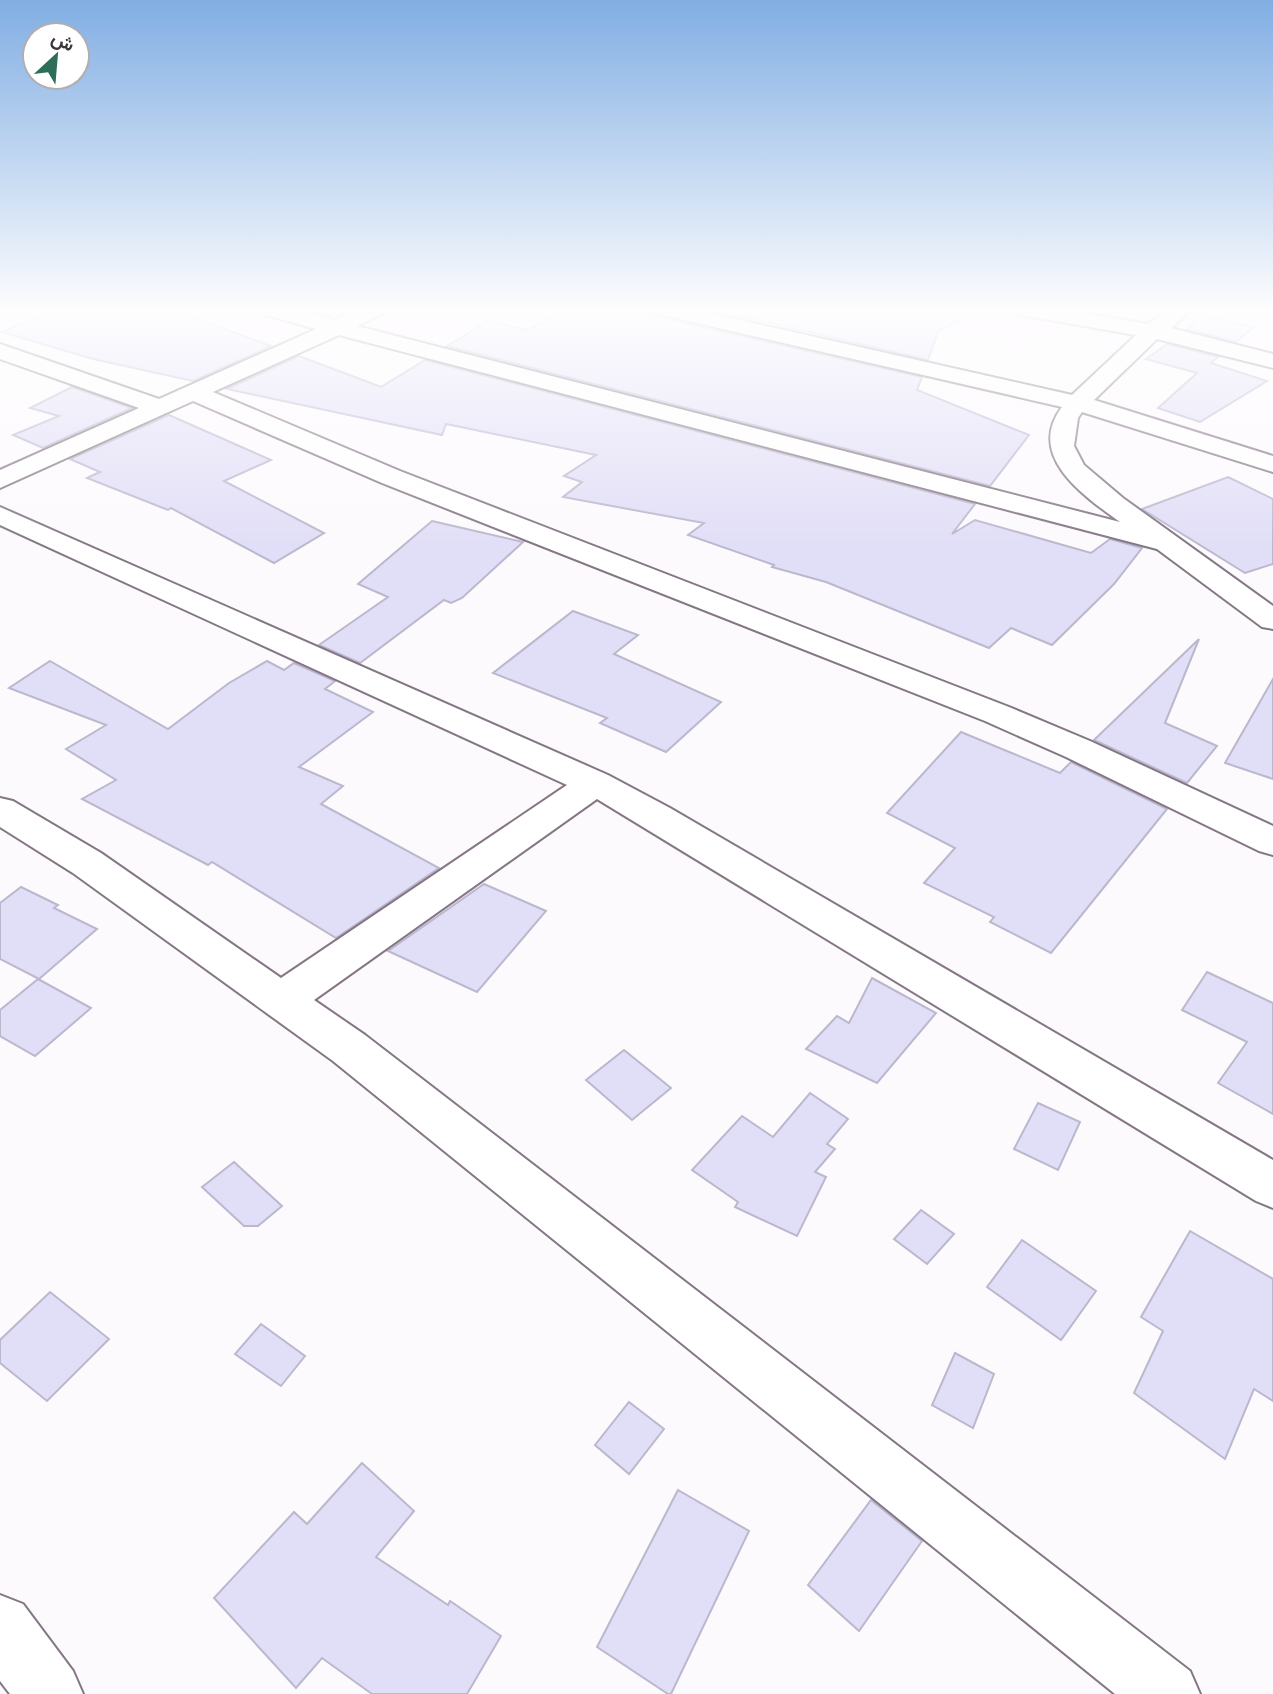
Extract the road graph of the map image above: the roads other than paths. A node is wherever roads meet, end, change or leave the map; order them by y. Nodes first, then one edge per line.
1 (102, 387) edge
2 (207, 387) edge
3 (564, 387) edge
4 (1007, 387) edge
5 (1094, 387) edge
6 (194, 393) junction
7 (1077, 403) junction
8 (162, 408) junction
9 (1273, 464) edge
10 (0, 480) edge
11 (0, 515) edge
12 (1163, 542) junction
13 (1273, 620) edge
14 (596, 783) junction
15 (0, 810) edge
16 (1273, 842) edge
17 (283, 999) junction
18 (1273, 1186) edge
19 (0, 1627) edge
20 (50, 1694) edge
21 (1167, 1694) edge

1 - 8 street
2 - 6 street
3 - 12 street
4 - 7 street
5 - 7 street
6 - 8 street
6 - 16 street
7 - 9 street
7 - 12 street
8 - 10 street
11 - 14 street
12 - 13 street
14 - 17 street
14 - 18 street
15 - 17 street
17 - 21 street
19 - 20 street

